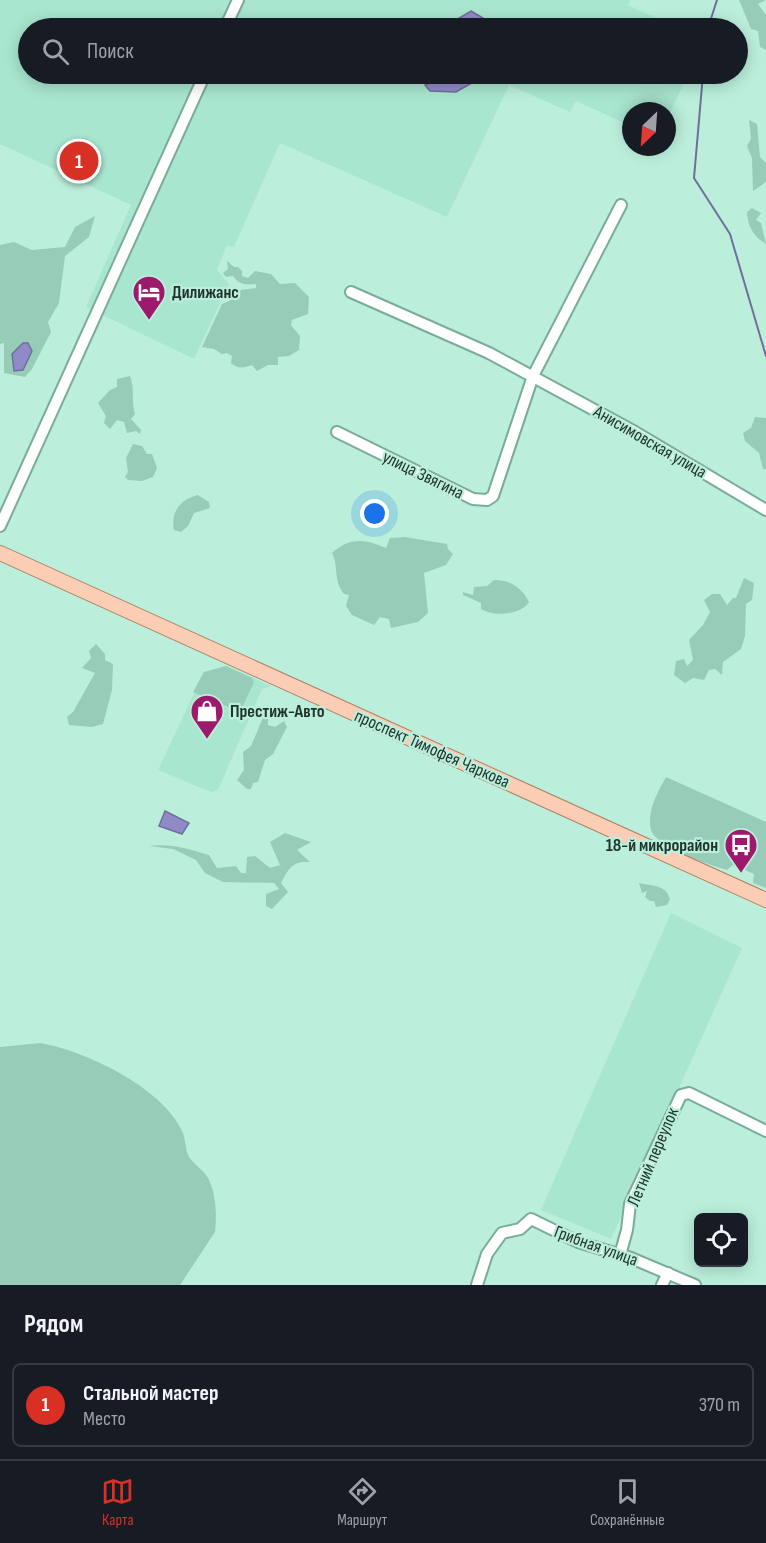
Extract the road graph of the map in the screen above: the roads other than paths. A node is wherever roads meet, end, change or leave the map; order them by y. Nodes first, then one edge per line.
1 (238, 0) edge
2 (230, 18) edge
3 (200, 84) edge
4 (621, 205) dead end
5 (351, 292) dead end
6 (533, 376) junction
7 (337, 432) dead end
8 (766, 510) edge
9 (0, 526) edge
10 (0, 553) edge
11 (766, 900) edge
12 (766, 1131) edge
13 (620, 1255) junction
14 (668, 1273) junction
15 (477, 1285) edge
16 (662, 1285) edge
17 (695, 1285) edge

1 - 2 street
3 - 9 street
4 - 6 street
5 - 6 street, Анисимовская улица
6 - 7 street, улица Звягина
6 - 8 street, Анисимовская улица
10 - 11 main road, проспект Тимофея Чаркова
12 - 13 street, Летний переулок
13 - 14 street, Грибная улица
13 - 15 street, Грибная улица
14 - 16 street
14 - 17 street, Грибная улица

